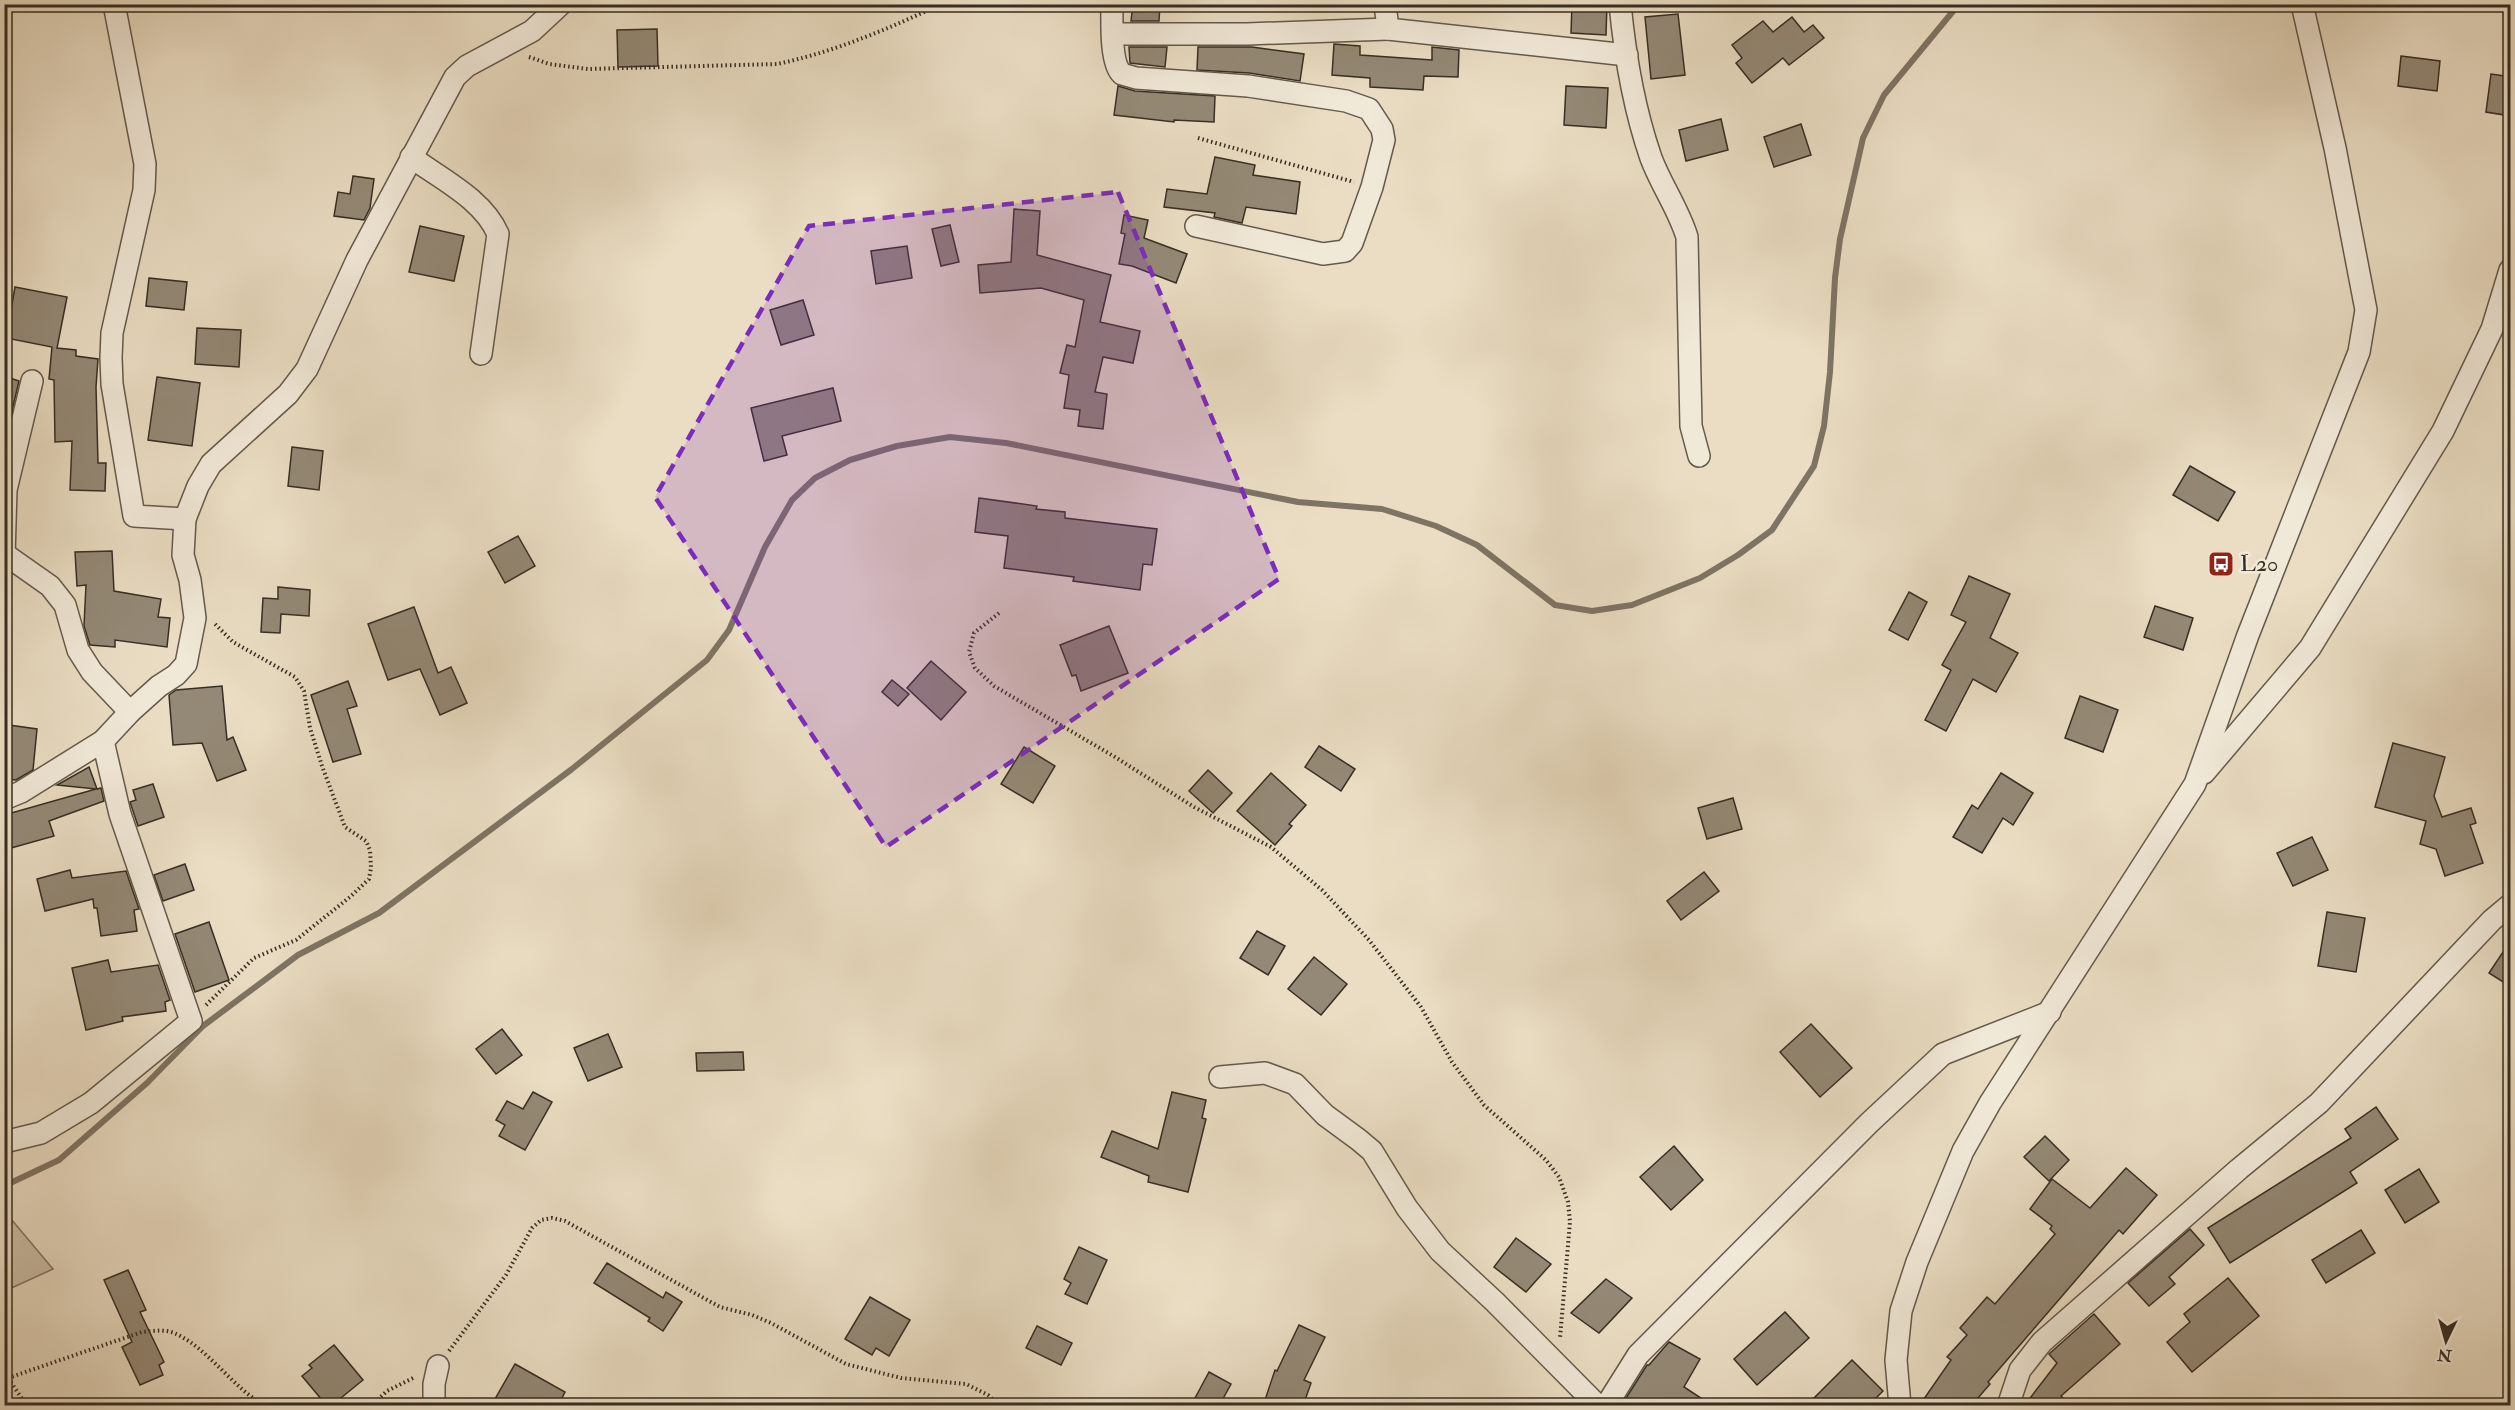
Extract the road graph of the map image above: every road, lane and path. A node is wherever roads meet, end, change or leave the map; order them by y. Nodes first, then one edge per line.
1 (114, 4) edge
2 (561, 4) edge
3 (941, 4) edge
4 (1112, 4) edge
5 (1385, 4) edge
6 (1620, 4) edge
7 (2302, 4) edge
8 (1388, 29) junction
9 (1113, 34) junction
10 (503, 47) junction
11 (1627, 55) junction
12 (1198, 138) dead end
13 (411, 157) junction
14 (1372, 187) junction
15 (1196, 226) dead end
16 (2511, 270) edge
17 (481, 354) dead end
18 (32, 381) dead end
19 (1700, 456) dead end
20 (185, 519) junction
21 (5, 556) edge
22 (194, 604) junction
23 (999, 613) dead end
24 (130, 712) junction
25 (103, 741) junction
26 (2195, 784) junction
27 (4, 799) edge
28 (2511, 905) edge
29 (2049, 1012) junction
30 (190, 1021) junction
31 (1220, 1077) dead end
32 (4, 1142) edge
33 (438, 1366) junction
34 (1558, 1366) junction
35 (6, 1378) edge
36 (27, 1406) edge
37 (265, 1406) edge
38 (371, 1406) edge
39 (434, 1406) edge
40 (999, 1406) edge
41 (1598, 1406) edge
42 (1606, 1406) edge
43 (1900, 1406) edge
44 (2008, 1406) edge

1 - 20 street
2 - 10 street
3 - 10 path
4 - 9 street
5 - 8 street
6 - 11 street
7 - 26 street
8 - 9 street
8 - 11 street
9 - 14 street
10 - 13 street
11 - 19 street
12 - 14 path
13 - 17 street
13 - 20 street
14 - 15 street
16 - 26 street
18 - 21 street
20 - 22 street
21 - 24 street
22 - 24 street
22 - 30 path
23 - 34 path
24 - 25 street
25 - 27 street
25 - 30 street
26 - 29 street
28 - 44 street
29 - 42 street
29 - 43 street
30 - 32 street
31 - 34 street
33 - 38 path
33 - 39 street
33 - 40 path
34 - 41 street
35 - 36 path
35 - 37 path

